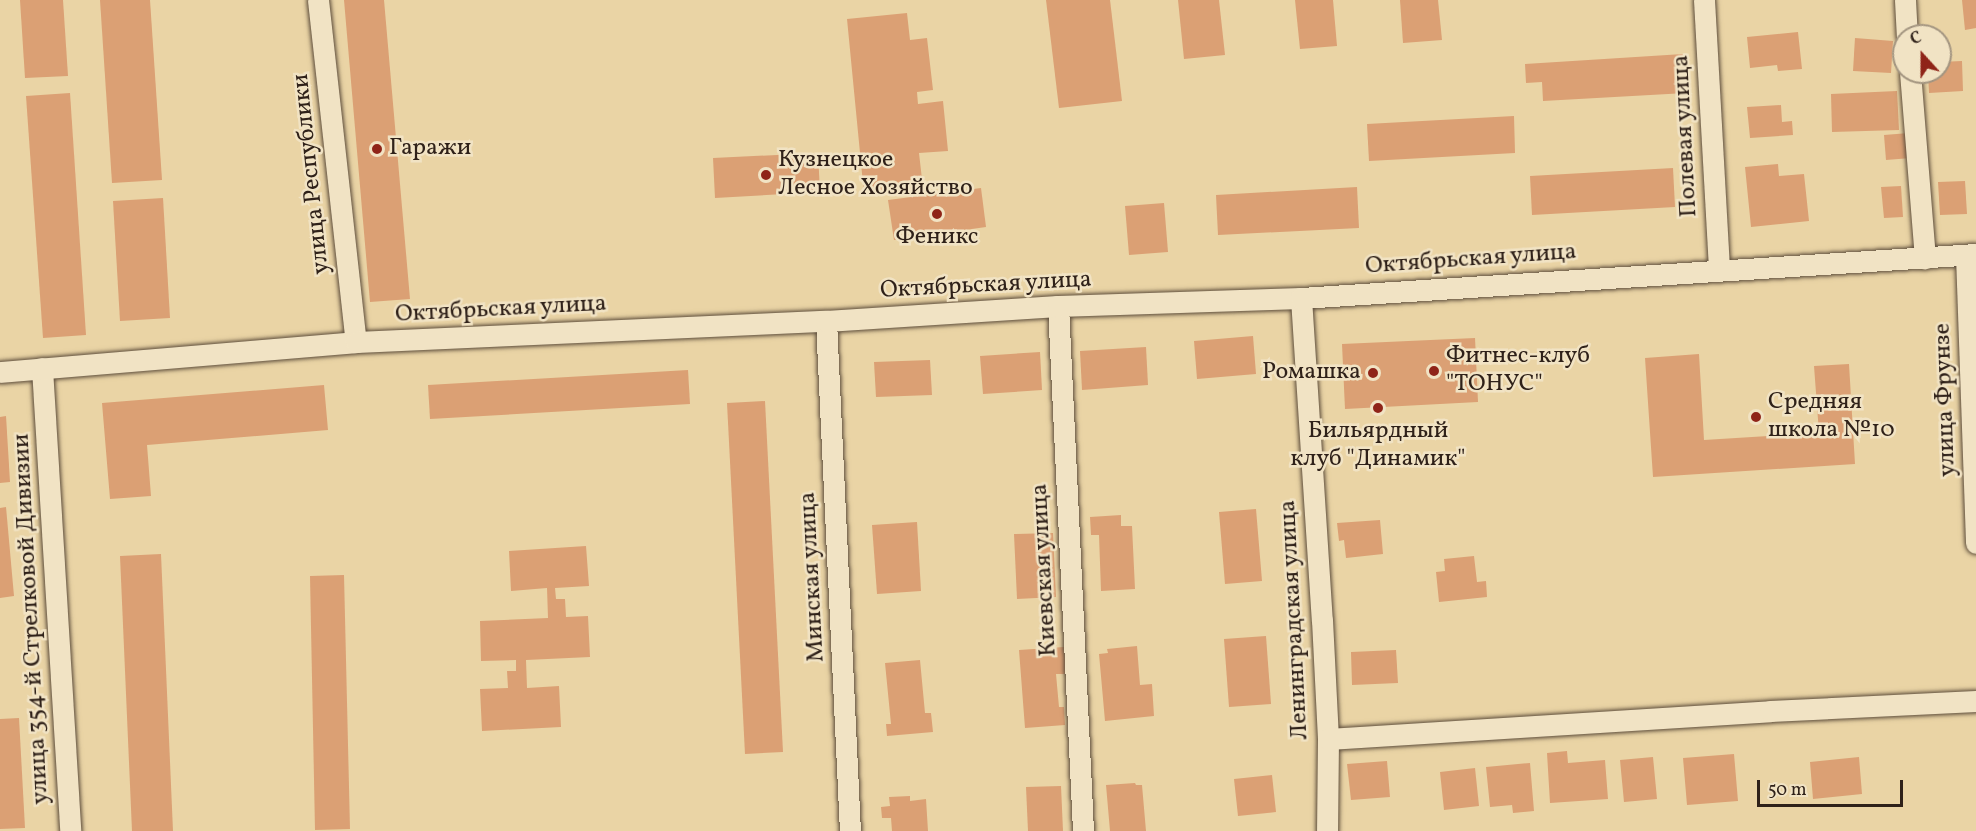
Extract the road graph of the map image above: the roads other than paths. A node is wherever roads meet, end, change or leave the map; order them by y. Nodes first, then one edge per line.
1 (318, 0) edge
2 (1704, 0) edge
3 (1905, 0) edge
4 (1906, 24) edge
5 (1911, 84) edge
6 (1971, 255) edge
7 (1925, 258) junction
8 (1719, 269) junction
9 (1301, 298) junction
10 (1058, 306) junction
11 (826, 321) junction
12 (356, 342) junction
13 (42, 368) junction
14 (0, 372) edge
15 (1976, 543) edge
16 (1976, 701) edge
17 (1328, 739) junction
18 (70, 831) edge
19 (850, 831) edge
20 (1083, 831) edge
21 (1327, 831) edge

1 - 12 street, улица Республики
2 - 8 street, Полевая улица
3 - 4 street
5 - 7 street
6 - 7 street, Октябрьская улица
6 - 15 street, улица Фрунзе
7 - 8 street, Октябрьская улица
8 - 9 street, Октябрьская улица
9 - 10 street, Октябрьская улица
9 - 17 street, Ленинградская улица
10 - 11 street, Октябрьская улица
10 - 20 street, Киевская улица
11 - 12 street, Октябрьская улица
11 - 19 street, Минская улица
12 - 13 street, Октябрьская улица
13 - 14 street, Октябрьская улица
13 - 18 street, улица 354-й Стрелковой Дивизии
16 - 17 street
17 - 21 street, Ленинградская улица

